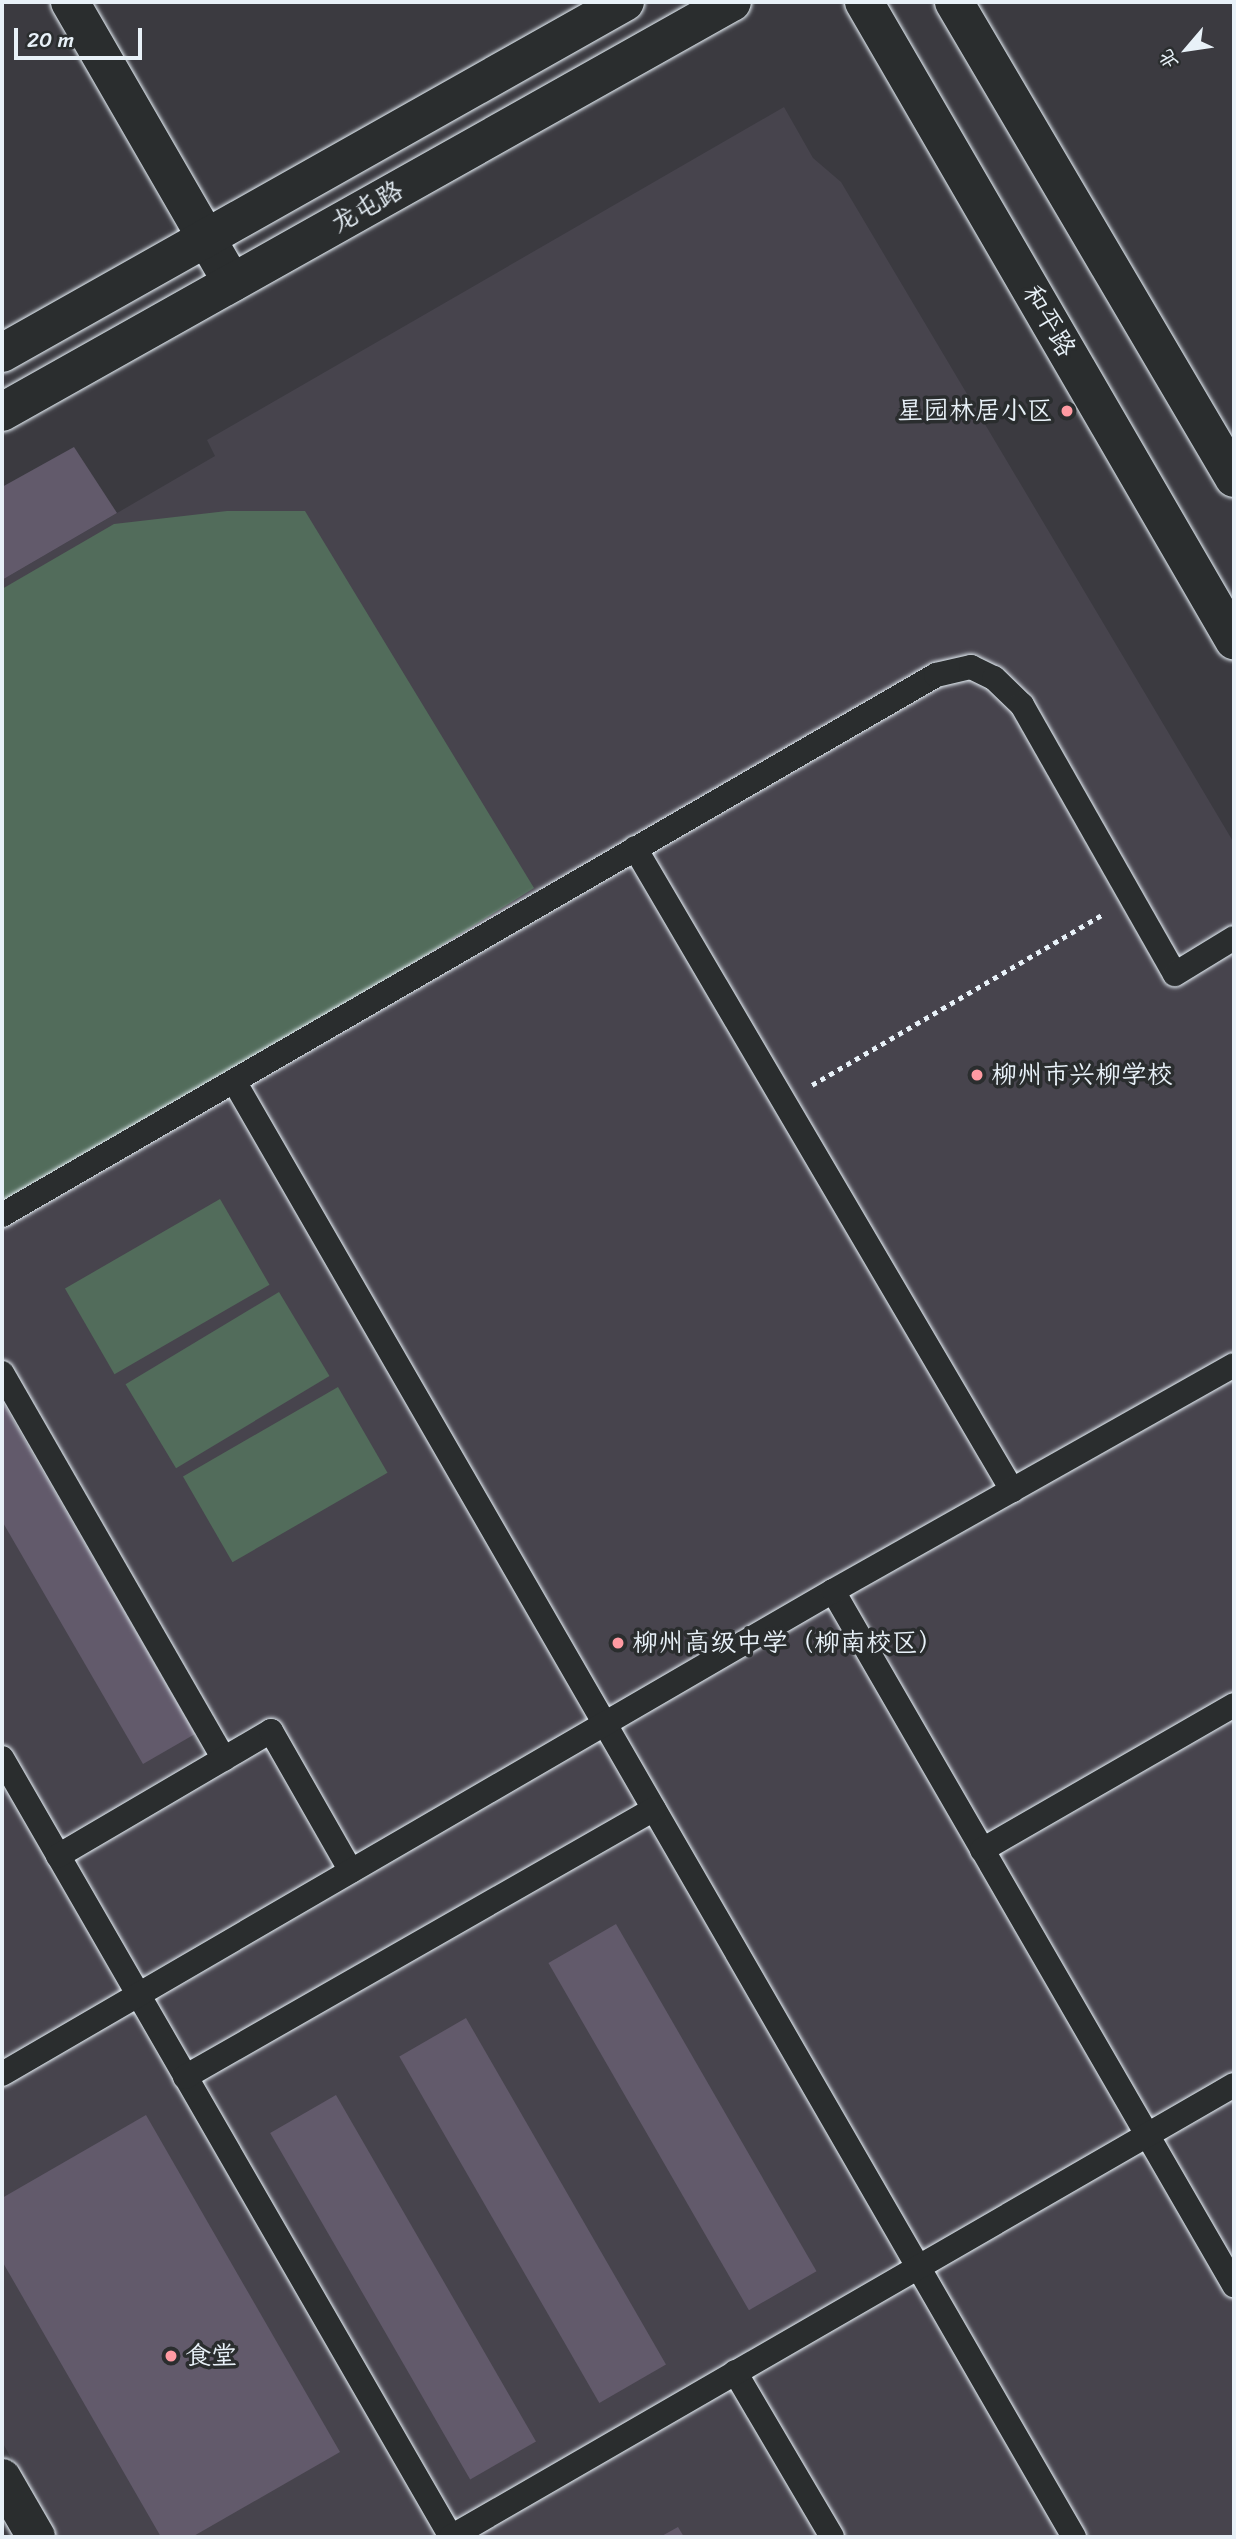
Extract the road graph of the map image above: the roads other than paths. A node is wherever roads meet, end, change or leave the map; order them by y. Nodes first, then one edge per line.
1 (70, 2) edge
2 (625, 2) edge
3 (732, 2) edge
4 (864, 2) edge
5 (954, 2) edge
6 (206, 237) junction
7 (232, 283) junction
8 (2, 353) edge
9 (2, 412) edge
10 (1234, 478) edge
11 (1234, 640) edge
12 (635, 848) junction
13 (1230, 950) edge
14 (234, 1081) junction
15 (2, 1215) edge
16 (1234, 1365) edge
17 (2, 1373) edge
18 (1012, 1490) junction
19 (833, 1591) junction
20 (1234, 1705) edge
21 (605, 1724) junction
22 (2, 1758) edge
23 (224, 1759) junction
24 (654, 1808) junction
25 (982, 1850) junction
26 (58, 1856) junction
27 (351, 1871) junction
28 (137, 1995) junction
29 (2, 2074) edge
30 (185, 2077) junction
31 (1234, 2085) edge
32 (1147, 2134) junction
33 (918, 2267) junction
34 (1234, 2285) edge
35 (735, 2371) junction
36 (2, 2478) edge
37 (1064, 2534) edge
38 (36, 2537) edge
39 (451, 2537) edge
40 (832, 2537) edge

1 - 6 main road
2 - 6 main road, 龙屯路
3 - 7 main road, 龙屯路
4 - 11 main road, 和平路
5 - 10 main road
6 - 7 main road
6 - 8 main road, 龙屯路
7 - 9 main road, 龙屯路
12 - 13 lane
12 - 14 lane
12 - 18 lane
14 - 15 lane
14 - 21 lane
16 - 18 lane
17 - 23 lane
18 - 19 lane
19 - 21 lane
19 - 25 lane
20 - 25 lane
21 - 24 lane
21 - 27 lane
22 - 26 lane
23 - 26 lane
23 - 27 lane
24 - 30 lane
24 - 33 lane
25 - 32 lane
26 - 28 lane
27 - 28 lane
28 - 29 lane
28 - 30 lane
30 - 39 lane
31 - 32 lane
32 - 33 lane
32 - 34 lane
33 - 35 lane
33 - 37 lane
35 - 39 lane
35 - 40 lane
36 - 38 main road

